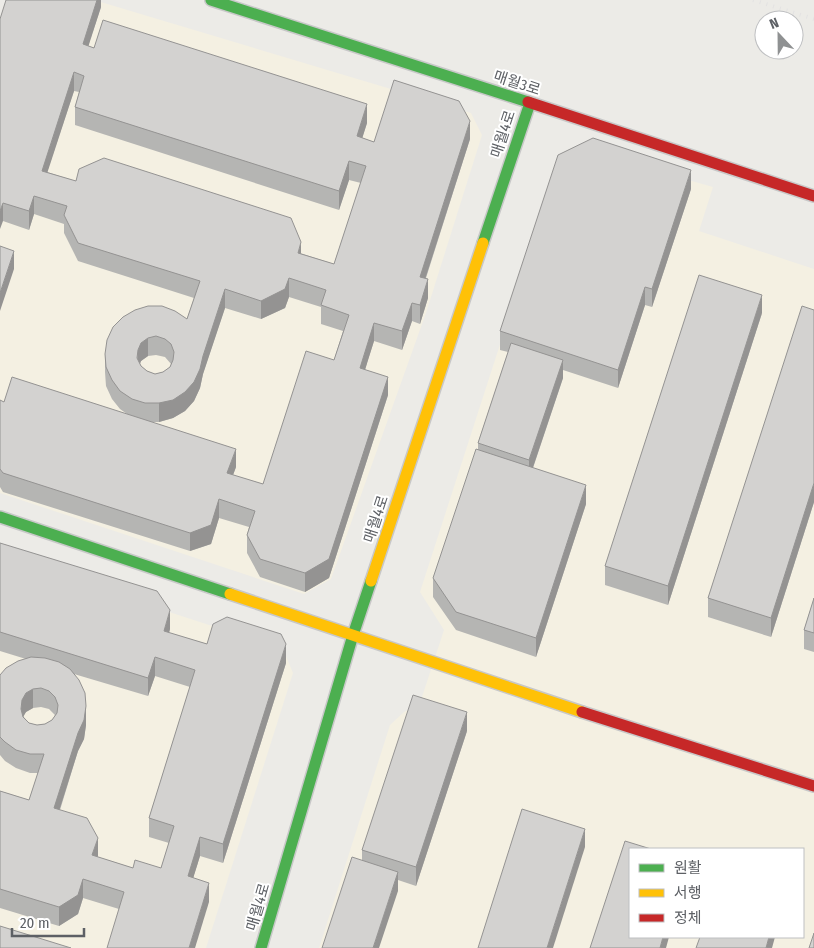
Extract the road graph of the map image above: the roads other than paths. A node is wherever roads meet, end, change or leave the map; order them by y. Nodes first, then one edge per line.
1 (211, 0) edge
2 (530, 103) junction
3 (814, 196) edge
4 (0, 517) edge
5 (354, 635) junction
6 (814, 786) edge
7 (261, 948) edge

1 - 2 street, 매월3로
2 - 3 street, 매월3로
2 - 5 street, 매월4로
4 - 5 street
5 - 6 street
5 - 7 street, 매월4로

